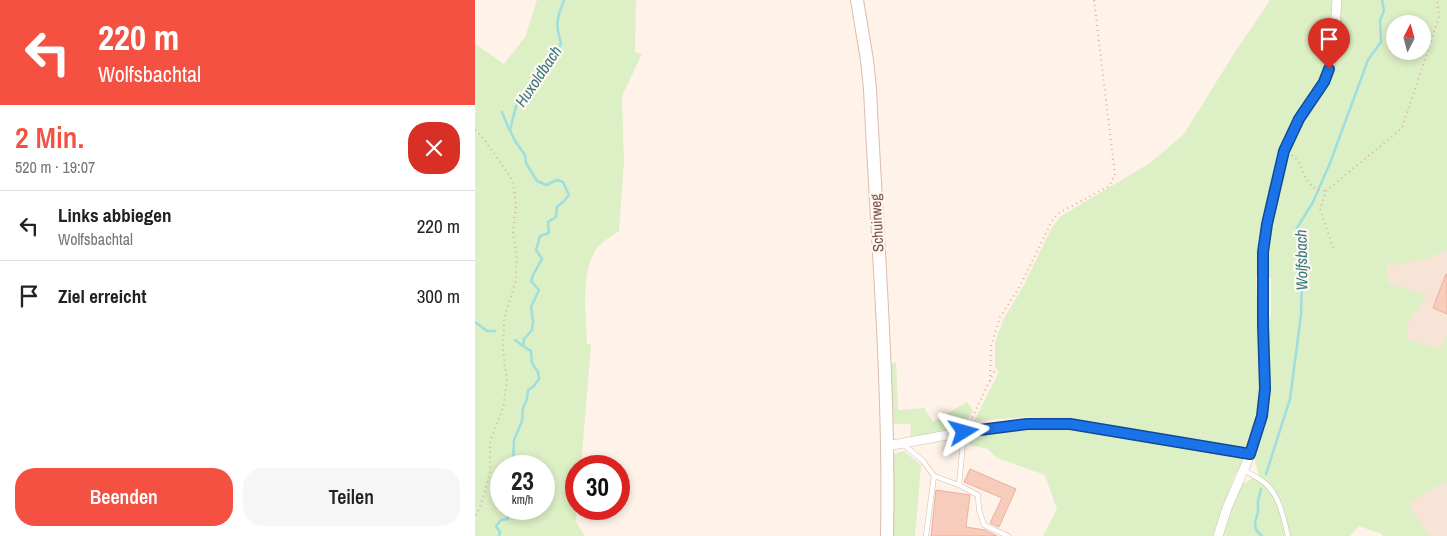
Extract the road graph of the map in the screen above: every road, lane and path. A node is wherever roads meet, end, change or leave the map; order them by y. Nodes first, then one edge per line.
1 (857, 0) edge
2 (1094, 0) edge
3 (1337, 0) edge
4 (1437, 0) edge
5 (475, 130) edge
6 (1284, 151) junction
7 (1326, 191) junction
8 (1333, 248) dead end
9 (995, 370) dead end
10 (990, 380) junction
11 (964, 432) junction
12 (903, 444) junction
13 (887, 446) junction
14 (1250, 454) junction
15 (1244, 470) junction
16 (934, 476) junction
17 (959, 485) junction
18 (475, 519) edge
19 (887, 536) edge
20 (926, 536) edge
21 (1008, 536) edge
22 (1218, 536) edge
23 (1288, 536) edge

1 - 13 main road, Schuirweg
2 - 10 path
3 - 6 street
4 - 7 path
5 - 18 path
6 - 7 path
6 - 14 street
7 - 8 path
9 - 10 path
10 - 11 path
11 - 12 street
11 - 14 street
11 - 17 lane
12 - 13 street
12 - 16 lane
13 - 19 main road, Schuirweg
14 - 15 street
15 - 22 street
15 - 23 lane
16 - 17 lane
16 - 20 lane
17 - 21 lane

